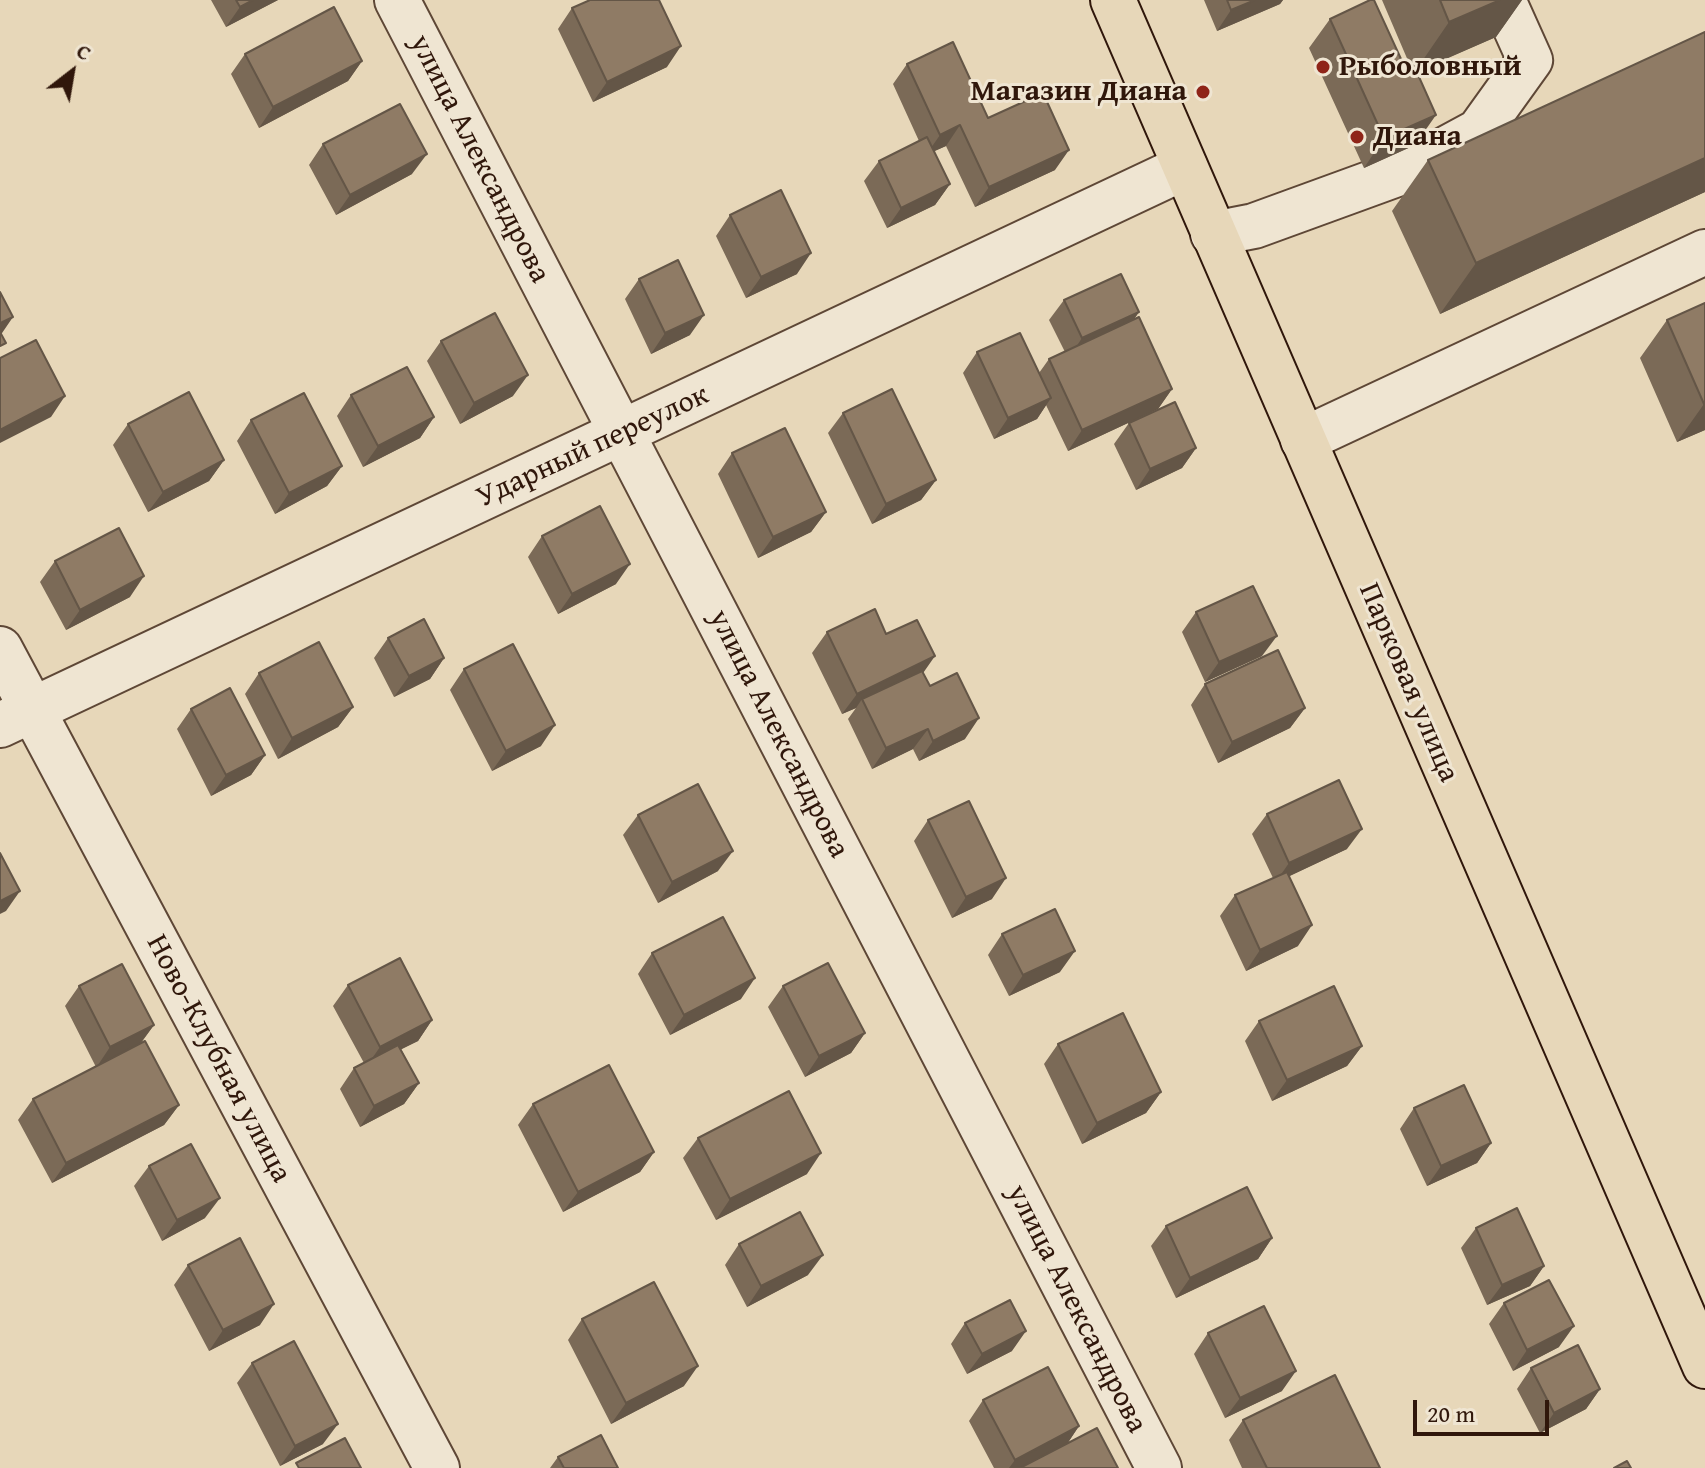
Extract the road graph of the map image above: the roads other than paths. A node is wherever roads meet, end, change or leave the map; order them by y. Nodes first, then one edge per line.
1 (397, 0) edge
2 (1113, 0) edge
3 (1503, 0) edge
4 (1185, 167) junction
5 (1213, 234) junction
6 (1705, 252) edge
7 (621, 433) junction
8 (1303, 440) junction
9 (0, 649) edge
10 (16, 718) edge
11 (1705, 1366) edge
12 (437, 1468) edge
13 (1159, 1468) edge

1 - 7 street, улица Александрова
2 - 4 main road, Парковая улица
3 - 5 street
4 - 5 main road, Парковая улица
4 - 7 street, Ударный переулок
5 - 8 main road, Парковая улица
6 - 8 street
7 - 10 street, Ударный переулок
7 - 13 street, улица Александрова
8 - 11 main road, Парковая улица
9 - 10 street, Ново-Клубная улица
10 - 12 street, Ново-Клубная улица

